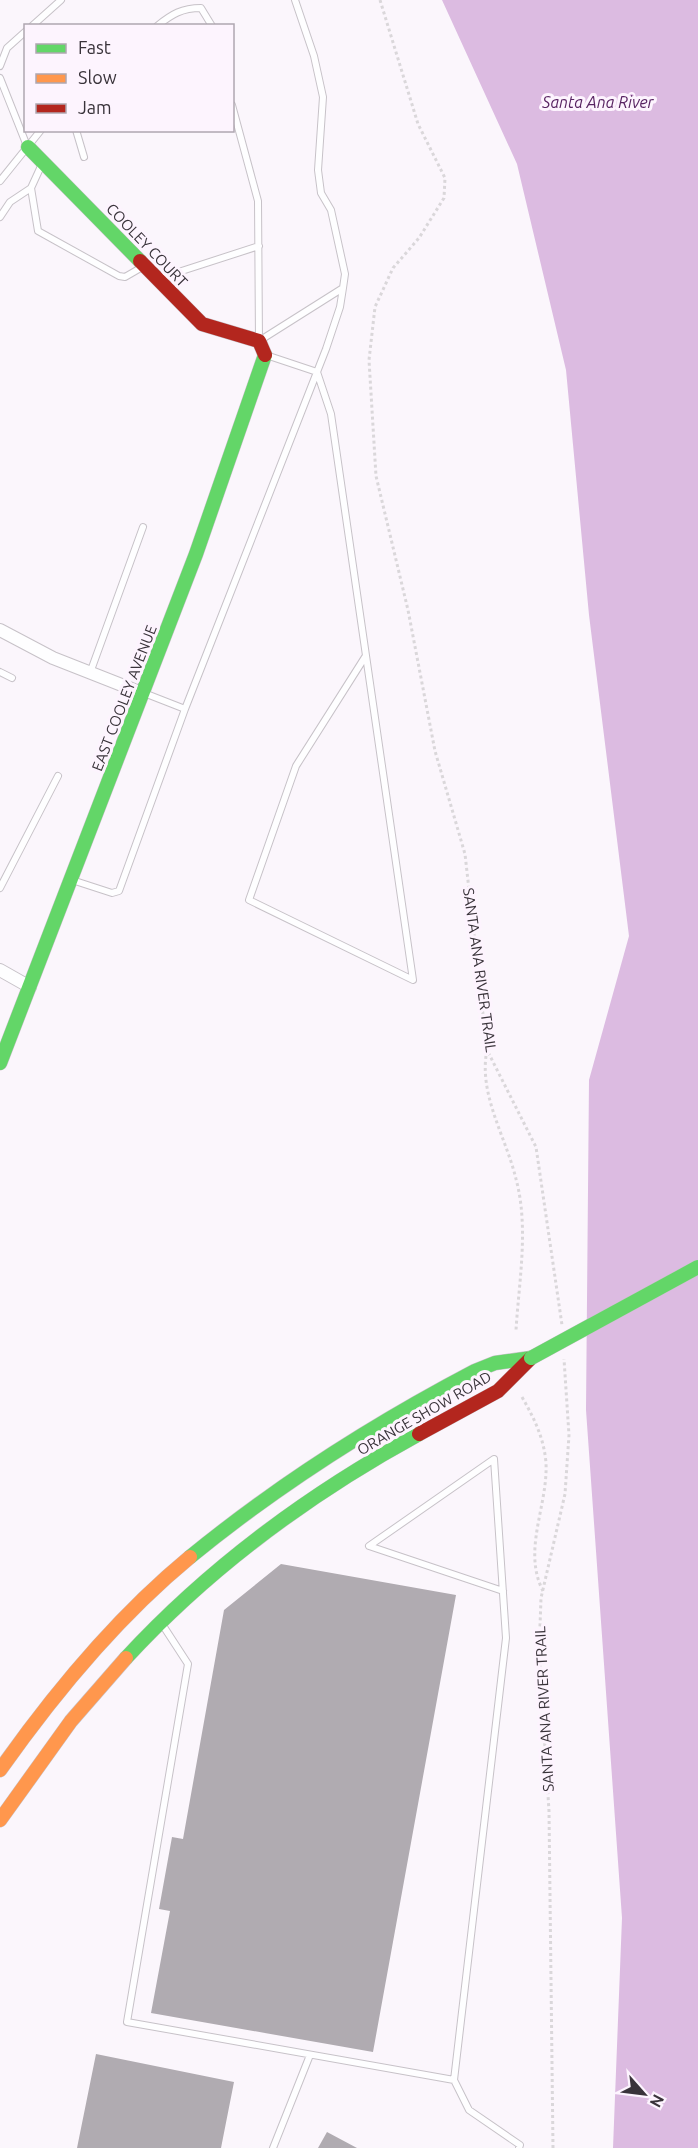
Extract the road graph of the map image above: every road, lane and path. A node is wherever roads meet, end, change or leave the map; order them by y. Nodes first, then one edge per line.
1 (61, 0) edge
2 (295, 0) edge
3 (380, 0) edge
4 (34, 24) edge
5 (160, 24) edge
6 (211, 24) edge
7 (24, 34) edge
8 (0, 66) edge
9 (0, 78) edge
10 (234, 112) edge
11 (39, 132) edge
12 (76, 132) edge
13 (28, 147) junction
14 (84, 157) dead end
15 (43, 162) junction
16 (0, 181) edge
17 (31, 188) junction
18 (0, 217) edge
19 (259, 246) junction
20 (144, 266) junction
21 (157, 279) junction
22 (343, 288) junction
23 (258, 341) junction
24 (265, 355) junction
25 (317, 372) junction
26 (143, 527) dead end
27 (0, 630) edge
28 (365, 657) junction
29 (0, 672) edge
30 (90, 673) junction
31 (12, 678) dead end
32 (142, 693) junction
33 (185, 709) junction
34 (58, 776) dead end
35 (72, 880) junction
36 (0, 888) edge
37 (0, 970) edge
38 (30, 987) junction
39 (487, 1050) junction
40 (0, 1063) edge
41 (698, 1267) edge
42 (562, 1326) dead end
43 (516, 1330) dead end
44 (563, 1350) dead end
45 (531, 1358) junction
46 (522, 1397) dead end
47 (298, 1474) junction
48 (315, 1496) junction
49 (502, 1591) junction
50 (543, 1591) junction
51 (159, 1621) junction
52 (0, 1770) edge
53 (0, 1820) edge
54 (310, 2055) junction
55 (454, 2080) junction
56 (273, 2148) edge
57 (519, 2148) edge
58 (553, 2148) edge

1 - 4 lane
2 - 22 lane
3 - 39 path, SANTA ANA RIVER TRAIL
5 - 6 lane
7 - 8 lane
9 - 13 lane
10 - 19 lane
11 - 13 lane
12 - 14 lane
13 - 15 main road, COOLEY COURT
13 - 16 lane
15 - 17 lane
15 - 20 main road, COOLEY COURT
17 - 18 lane
17 - 20 lane
19 - 21 lane
19 - 23 lane
20 - 21 main road, COOLEY COURT
21 - 23 main road, COOLEY COURT
22 - 23 lane
22 - 25 lane
23 - 24 main road
24 - 25 lane
24 - 32 main road, EAST COOLEY AVENUE
25 - 28 lane
25 - 33 lane
26 - 30 lane
27 - 30 street
28 - 28 lane
29 - 31 lane
30 - 32 street
32 - 33 lane
32 - 35 main road, EAST COOLEY AVENUE
33 - 35 lane
34 - 36 lane
35 - 38 main road, EAST COOLEY AVENUE
37 - 38 street
38 - 40 main road, EAST COOLEY AVENUE
39 - 42 path, SANTA ANA RIVER TRAIL
39 - 43 path
41 - 45 main road, bridge
44 - 50 path, SANTA ANA RIVER TRAIL
45 - 47 main road, ORANGE SHOW ROAD
45 - 48 main road, ORANGE SHOW ROAD
46 - 50 path
47 - 48 main road
47 - 52 main road, ORANGE SHOW ROAD
48 - 51 main road, ORANGE SHOW ROAD
49 - 49 lane
49 - 55 lane
50 - 58 path, SANTA ANA RIVER TRAIL
51 - 53 main road, ORANGE SHOW ROAD
51 - 54 lane
54 - 55 lane
54 - 56 lane
55 - 57 lane

